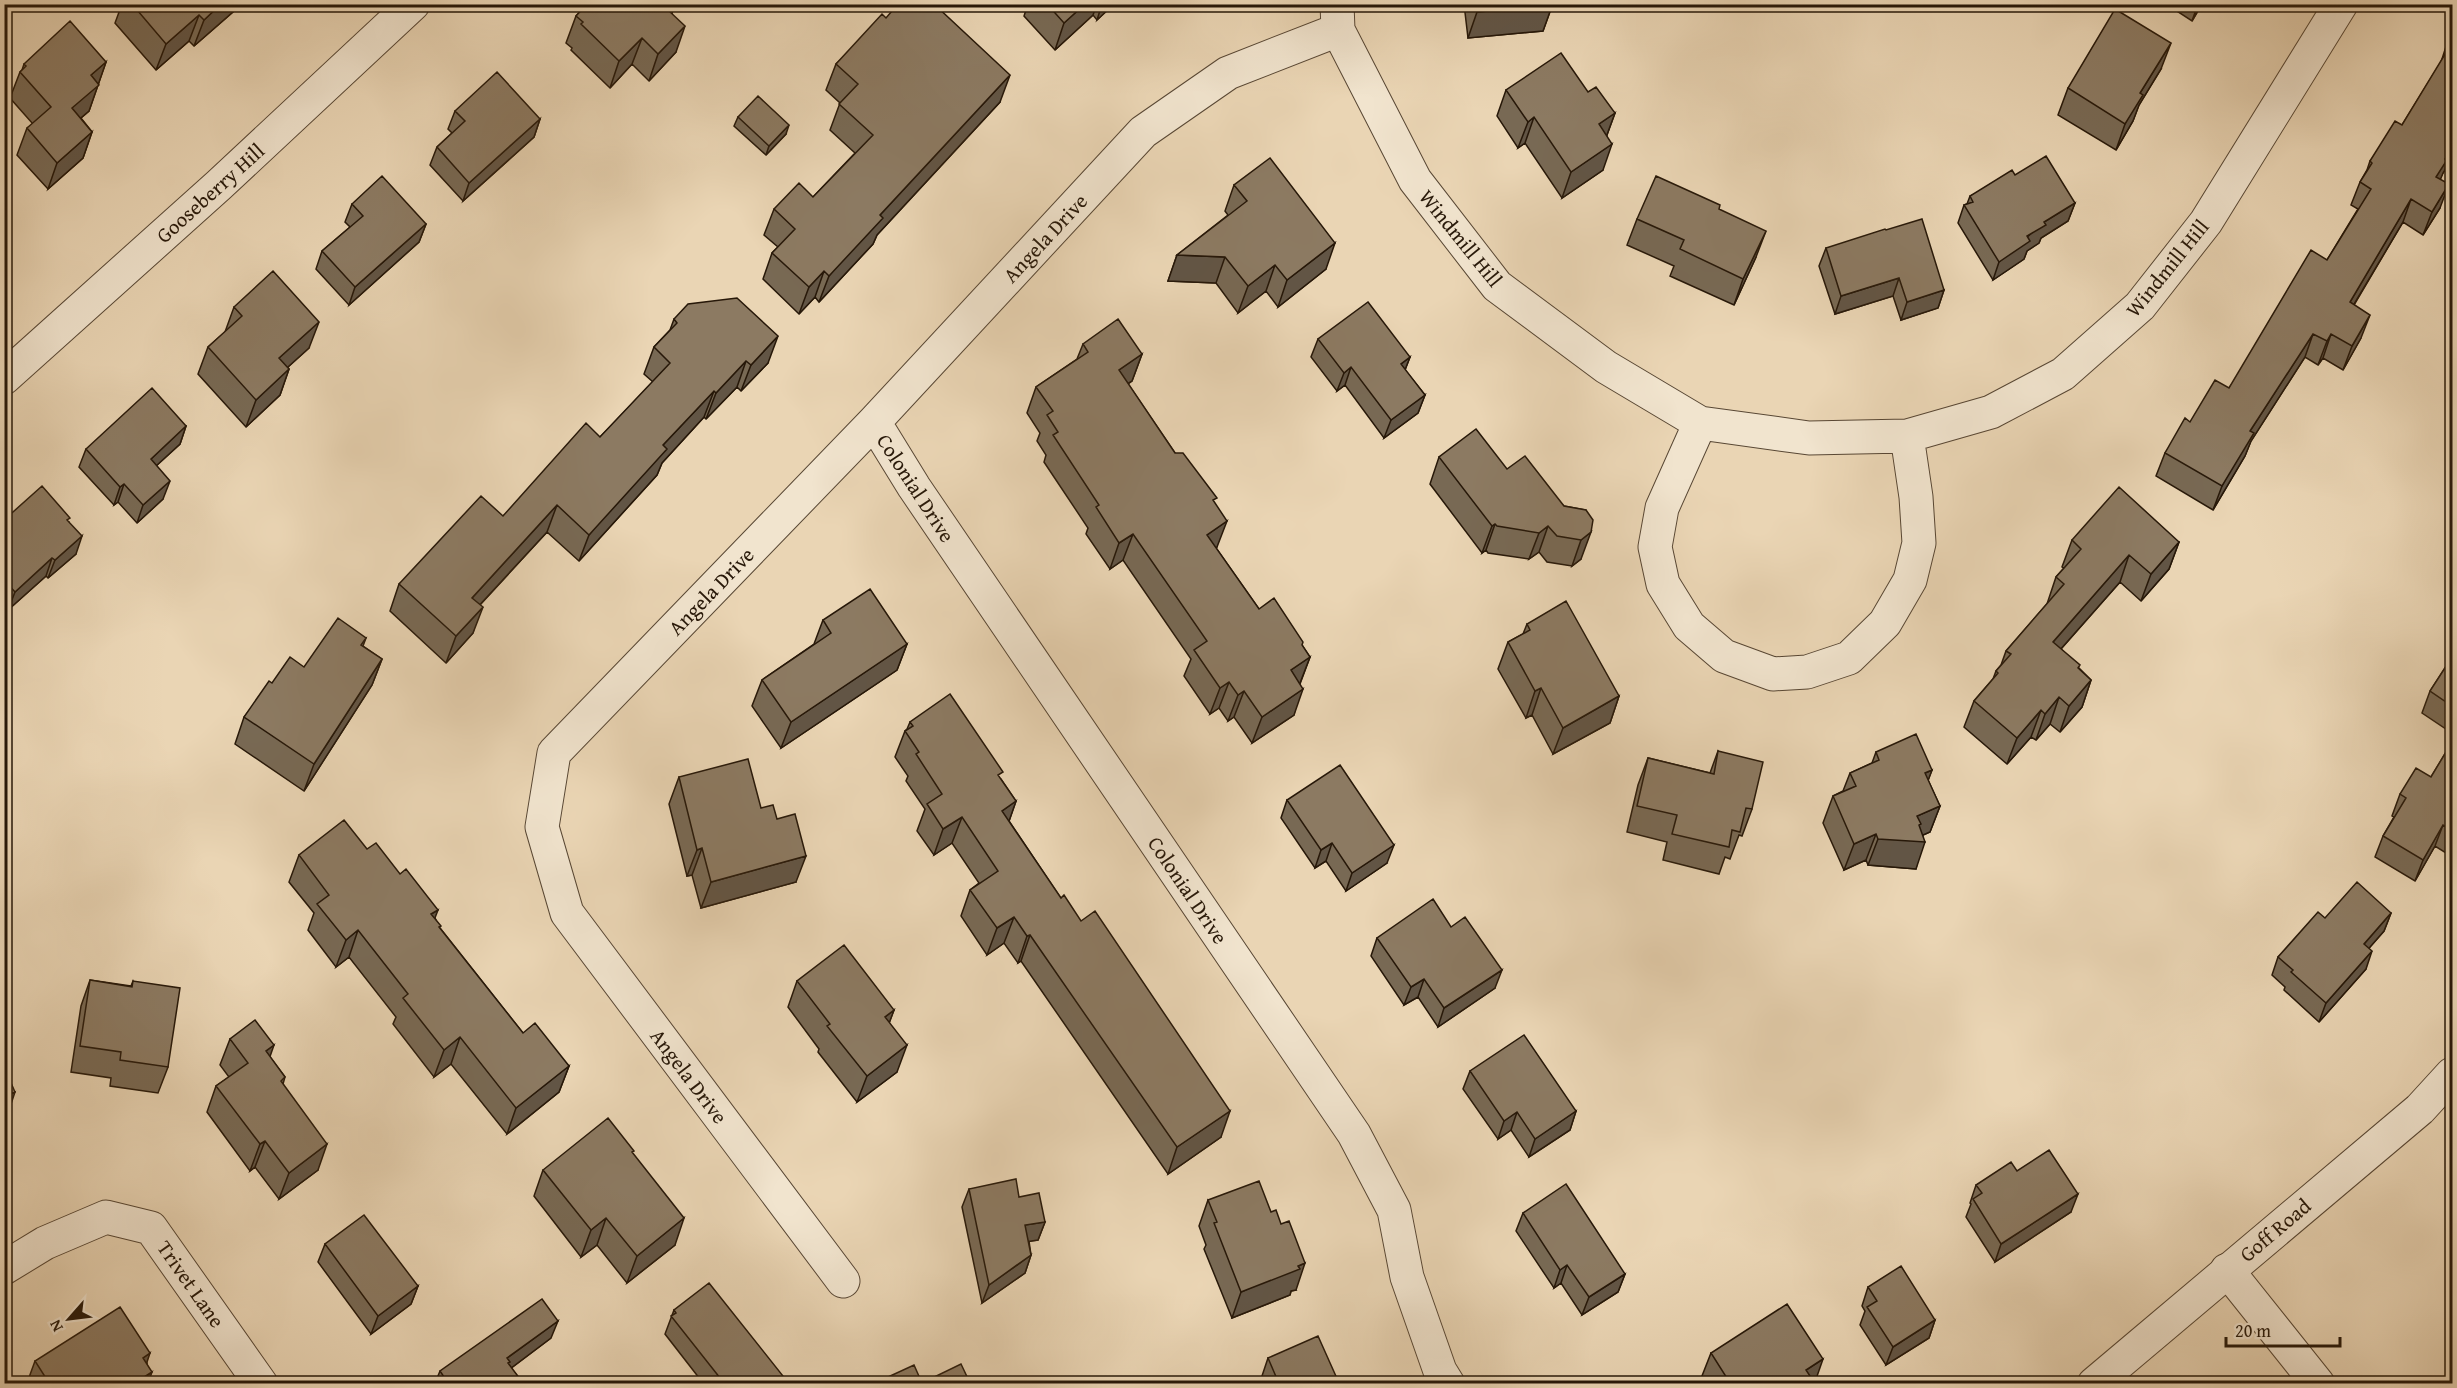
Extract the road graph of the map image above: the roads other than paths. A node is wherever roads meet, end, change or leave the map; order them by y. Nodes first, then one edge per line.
1 (413, 4) edge
2 (2341, 4) edge
3 (1337, 17) edge
4 (4, 378) edge
5 (874, 422) junction
6 (1700, 423) junction
7 (1907, 436) junction
8 (2452, 1074) edge
9 (4, 1268) edge
10 (2227, 1270) junction
11 (843, 1281) dead end
12 (261, 1383) edge
13 (1448, 1383) edge
14 (2094, 1383) edge
15 (2318, 1383) edge

1 - 4 street, Gooseberry Hill
2 - 7 street, Windmill Hill
3 - 5 street, Angela Drive
3 - 6 street, Windmill Hill
5 - 11 street, Angela Drive
5 - 13 street, Colonial Drive
6 - 7 street, Windmill Hill
6 - 7 street
8 - 10 street, Goff Road
9 - 12 street, Trivet Lane
10 - 14 street, Goff Road
10 - 15 street

